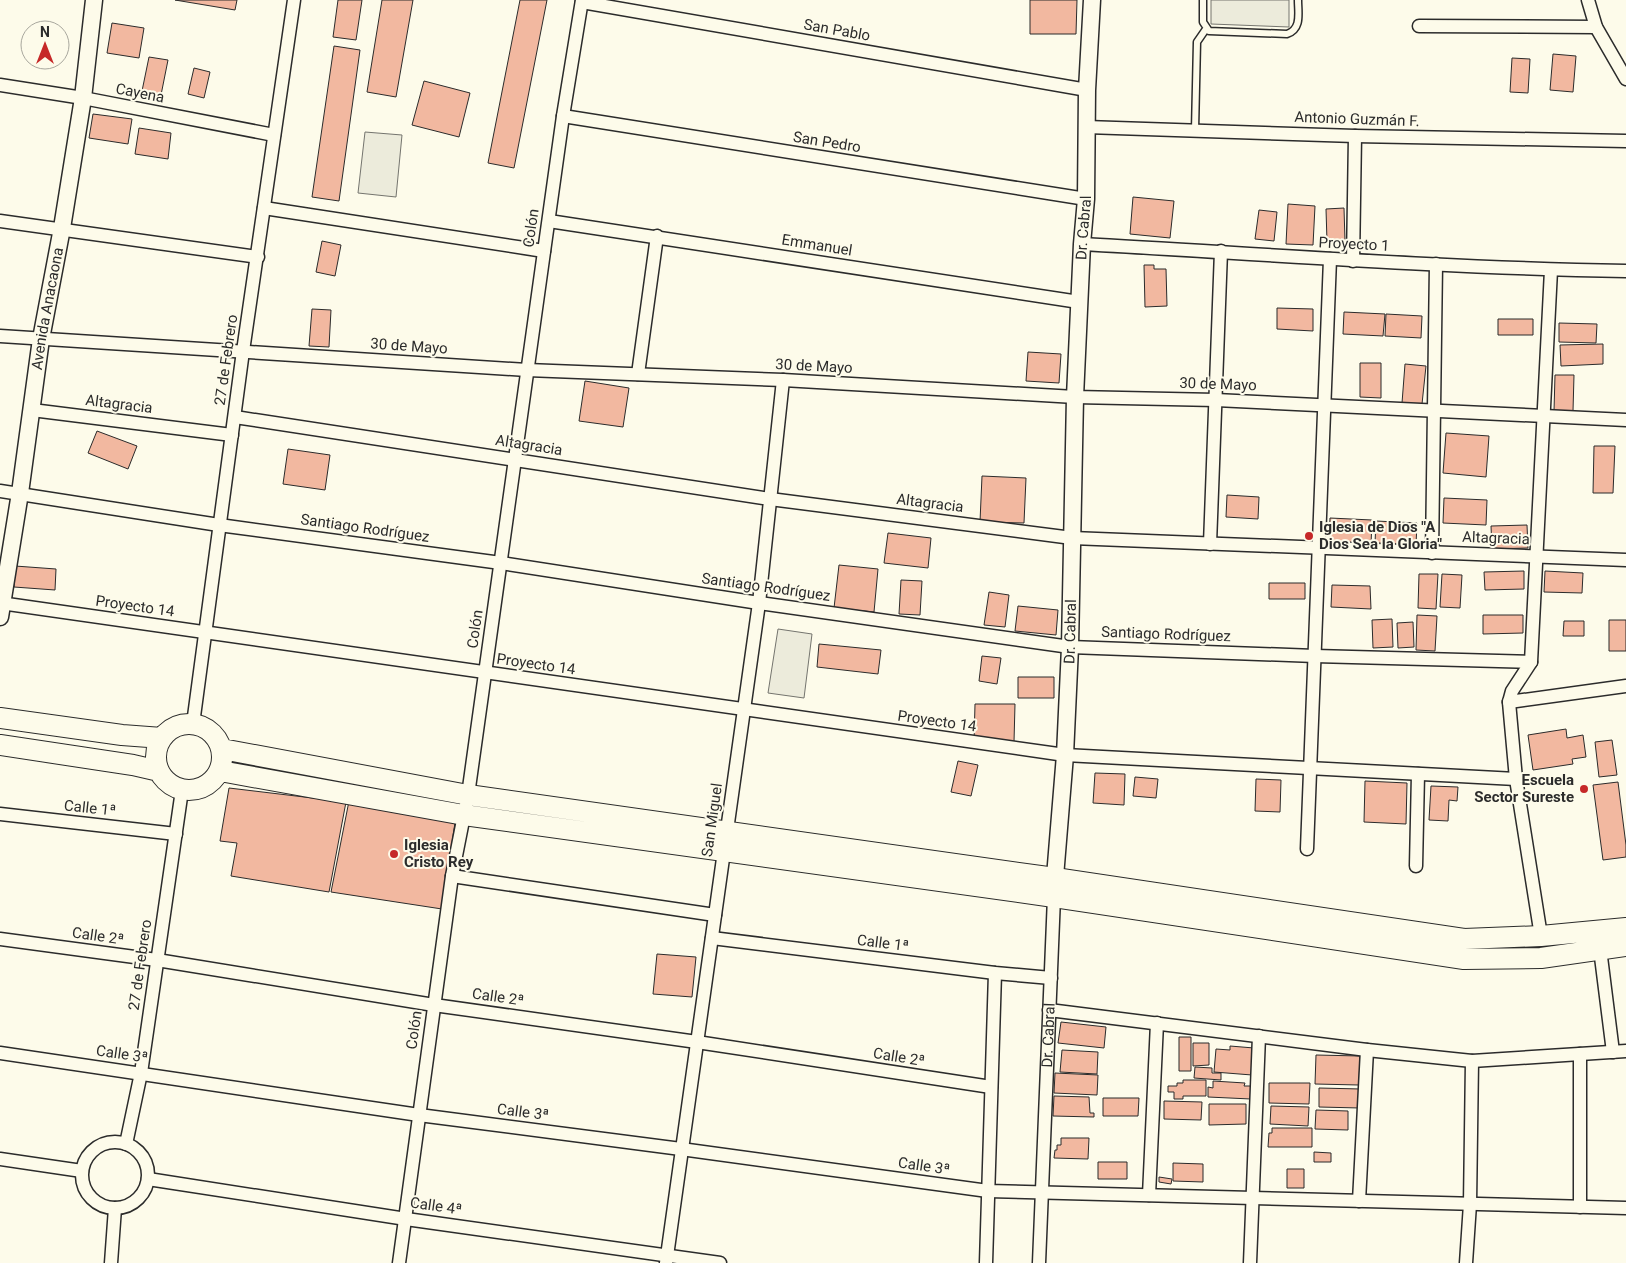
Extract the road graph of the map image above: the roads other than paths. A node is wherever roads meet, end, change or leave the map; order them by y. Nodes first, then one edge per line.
1 (94, 0) edge
2 (294, 0) edge
3 (1092, 0) edge
4 (1203, 0) edge
5 (1298, 0) edge
6 (1588, 0) edge
7 (582, 1) edge
8 (1419, 26) dead end
9 (1596, 27) junction
10 (1206, 29) junction
11 (1626, 79) edge
12 (0, 85) edge
13 (1088, 90) junction
14 (83, 98) junction
15 (563, 116) junction
16 (1086, 127) junction
17 (1196, 130) junction
18 (274, 135) junction
19 (1355, 136) junction
20 (1626, 141) edge
21 (1086, 199) junction
22 (264, 208) junction
23 (549, 220) junction
24 (0, 221) edge
25 (62, 228) junction
26 (657, 236) junction
27 (1082, 244) junction
28 (544, 251) junction
29 (1221, 252) junction
30 (258, 257) junction
31 (1330, 259) junction
32 (1353, 261) junction
33 (1436, 264) junction
34 (1551, 270) junction
35 (1626, 271) edge
36 (1080, 302) junction
37 (0, 336) edge
38 (42, 340) junction
39 (243, 351) junction
40 (527, 370) junction
41 (638, 374) junction
42 (783, 380) junction
43 (1075, 396) junction
44 (1216, 400) junction
45 (1324, 405) junction
46 (32, 410) junction
47 (1434, 411) junction
48 (1544, 416) junction
49 (235, 417) junction
50 (1626, 420) edge
51 (232, 435) junction
52 (514, 459) junction
53 (0, 491) edge
54 (20, 493) junction
55 (770, 499) junction
56 (219, 525) junction
57 (1072, 538) junction
58 (1210, 544) junction
59 (1319, 548) junction
60 (1432, 553) junction
61 (1536, 556) junction
62 (1626, 560) edge
63 (502, 563) junction
64 (759, 603) junction
65 (1, 608) edge
66 (204, 632) junction
67 (1070, 647) junction
68 (1315, 656) junction
69 (1531, 662) junction
70 (486, 673) junction
71 (1626, 686) edge
72 (1509, 702) junction
73 (744, 710) junction
74 (0, 718) edge
75 (193, 724) junction
76 (162, 738) junction
77 (0, 745) edge
78 (222, 749) junction
79 (1065, 755) junction
80 (1311, 768) junction
81 (159, 771) junction
82 (220, 771) junction
83 (1418, 774) junction
84 (1516, 779) junction
85 (182, 790) junction
86 (468, 795) junction
87 (0, 814) edge
88 (464, 814) junction
89 (176, 834) junction
90 (725, 841) junction
91 (1307, 849) dead end
92 (1416, 866) dead end
93 (452, 876) junction
94 (1055, 878) junction
95 (1054, 898) junction
96 (715, 915) junction
97 (1626, 928) edge
98 (1541, 936) junction
99 (0, 938) edge
100 (712, 938) junction
101 (1626, 946) edge
102 (1600, 949) junction
103 (157, 960) junction
104 (995, 973) junction
105 (1051, 978) junction
106 (434, 1005) junction
107 (1049, 1010) junction
108 (1157, 1023) junction
109 (1259, 1036) junction
110 (697, 1042) junction
111 (1367, 1050) junction
112 (1620, 1051) edge
113 (0, 1053) edge
114 (1580, 1054) junction
115 (1472, 1061) junction
116 (141, 1073) junction
117 (991, 1087) junction
118 (419, 1115) junction
119 (126, 1144) junction
120 (681, 1149) junction
121 (0, 1159) edge
122 (82, 1171) junction
123 (148, 1179) junction
124 (988, 1192) junction
125 (1042, 1192) junction
126 (1149, 1195) junction
127 (1253, 1198) junction
128 (1359, 1201) junction
129 (1470, 1204) junction
130 (1580, 1207) junction
131 (115, 1208) junction
132 (1626, 1208) edge
133 (406, 1219) junction
134 (666, 1259) edge
135 (112, 1263) edge
136 (399, 1263) edge
137 (720, 1263) edge
138 (986, 1263) edge
139 (1040, 1263) edge
140 (1250, 1263) edge
141 (1466, 1263) edge

1 - 14 street, Avenida Anacaona
2 - 18 street, 27 de Febrero
3 - 13 street, Dr. Cabral
4 - 10 lane
5 - 10 lane
6 - 9 street
7 - 13 street, San Pablo
7 - 15 street, Colón
8 - 9 street
9 - 11 street
10 - 17 lane
12 - 14 street, Cayena
13 - 16 street, Dr. Cabral
14 - 18 street, Cayena
14 - 25 street, Avenida Anacaona
15 - 21 street, San Pedro
15 - 23 street, Colón
16 - 17 street, Antonio Guzmán F.
16 - 21 street, Dr. Cabral
17 - 19 street, Antonio Guzmán F.
18 - 22 street, 27 de Febrero
19 - 20 street, Antonio Guzmán F.
19 - 32 street
21 - 27 street, Dr. Cabral
22 - 28 street
22 - 30 street, 27 de Febrero
23 - 26 street, Emmanuel
23 - 28 street, Colón
24 - 25 street
25 - 30 street
25 - 38 street, Avenida Anacaona
26 - 36 street, Emmanuel
26 - 41 street
27 - 29 street, Proyecto 1
27 - 36 street, Dr. Cabral
28 - 40 street, Colón
29 - 31 street, Proyecto 1
29 - 44 street
30 - 39 street, 27 de Febrero
31 - 32 street, Proyecto 1
31 - 45 street
32 - 33 street, Proyecto 1
33 - 34 street, Proyecto 1
33 - 47 street
34 - 35 street, Proyecto 1
34 - 48 street
36 - 43 street, Dr. Cabral
37 - 38 street, 30 de Mayo
38 - 39 street, 30 de Mayo
38 - 46 street, Avenida Anacaona
39 - 40 street, 30 de Mayo
39 - 49 street, 27 de Febrero
40 - 41 street, 30 de Mayo
40 - 52 street, Colón
41 - 42 street, 30 de Mayo
42 - 43 street, 30 de Mayo
42 - 55 street, San Miguel
43 - 44 street, 30 de Mayo
43 - 57 street, Dr. Cabral
44 - 45 street, 30 de Mayo
44 - 58 street
45 - 47 street, 30 de Mayo
45 - 59 street
46 - 51 street, Altagracia
46 - 54 street, Avenida Anacaona
47 - 48 street, 30 de Mayo
47 - 60 street
48 - 50 street, 30 de Mayo
48 - 61 street
49 - 51 street, 27 de Febrero
49 - 52 street, Altagracia
51 - 56 street, 27 de Febrero
52 - 55 street, Altagracia
52 - 63 street, Colón
53 - 54 street, Santiago Rodríguez
54 - 56 street, Santiago Rodríguez
54 - 65 street, Avenida Anacaona
55 - 57 street, Altagracia
55 - 64 street, San Miguel
56 - 63 street, Santiago Rodríguez
56 - 66 street, 27 de Febrero
57 - 58 street, Altagracia
57 - 67 street, Dr. Cabral
58 - 59 street, Altagracia
59 - 60 street, Altagracia
59 - 68 street
60 - 61 street, Altagracia
61 - 62 street, Altagracia
61 - 69 street
63 - 64 street, Santiago Rodríguez
63 - 70 street, Colón
64 - 67 street, Santiago Rodríguez
64 - 73 street, San Miguel
65 - 66 street, Proyecto 14
66 - 70 street, Proyecto 14
66 - 75 street, 27 de Febrero
67 - 68 street, Santiago Rodríguez
67 - 79 street, Dr. Cabral
68 - 69 street, Santiago Rodríguez
68 - 80 street
69 - 72 street
70 - 73 street, Proyecto 14
70 - 86 street, Colón
71 - 72 street
72 - 84 street
73 - 79 street, Proyecto 14
73 - 90 street, San Miguel
74 - 76 main road
75 - 76 main road
75 - 78 main road
76 - 81 main road
77 - 81 main road
78 - 82 main road
78 - 86 main road
79 - 80 street, Proyecto 14
79 - 94 street, Dr. Cabral
80 - 83 street, Proyecto 14
80 - 91 street
81 - 85 main road
82 - 85 main road
82 - 88 main road
83 - 84 street, Proyecto 14
83 - 92 street
84 - 98 street
85 - 89 street, 27 de Febrero
86 - 88 street, Colón
86 - 90 main road
87 - 89 street, Calle 1ª
88 - 90 main road
88 - 93 street, Colón
89 - 103 street, 27 de Febrero
90 - 94 main road
90 - 95 main road
90 - 96 street, San Miguel
93 - 96 street
93 - 106 street, Colón
94 - 95 street, Dr. Cabral
94 - 98 main road
95 - 102 main road
95 - 105 street, Dr. Cabral
96 - 100 street, San Miguel
97 - 98 main road
99 - 103 street, Calle 2ª
100 - 104 street, Calle 1ª
100 - 110 street, San Miguel
101 - 102 main road
102 - 112 street
103 - 106 street, Calle 2ª
103 - 116 street, 27 de Febrero
104 - 105 street, Calle 1ª
104 - 117 street
105 - 107 street, Dr. Cabral
106 - 110 street, Calle 2ª
106 - 118 street, Colón
107 - 108 street
107 - 125 street, Dr. Cabral
108 - 109 street
108 - 126 street
109 - 111 street
109 - 127 street
110 - 117 street, Calle 2ª
110 - 120 street, San Miguel
111 - 115 street
111 - 128 street
112 - 114 street
113 - 116 street, Calle 3ª
114 - 115 street
114 - 130 street
115 - 129 street
116 - 118 street, Calle 3ª
116 - 119 street, 27 de Febrero
117 - 124 street
118 - 120 street, Calle 3ª
118 - 133 street, Colón
119 - 122 street
119 - 123 street
120 - 124 street, Calle 3ª
120 - 134 street, San Miguel
121 - 122 street
122 - 131 street
123 - 131 street
123 - 133 street, Calle 4ª
124 - 125 street, Calle 3ª
124 - 138 street
125 - 126 street, Calle 3ª
125 - 139 street, Dr. Cabral
126 - 127 street, Calle 3ª
127 - 128 street, Calle 3ª
127 - 140 street
128 - 129 street, Calle 3ª
129 - 130 street, Calle 3ª
129 - 141 street
130 - 132 street, Calle 3ª
131 - 135 street
133 - 134 street, Calle 4ª
133 - 136 street, Colón
134 - 137 street, Calle 4ª

